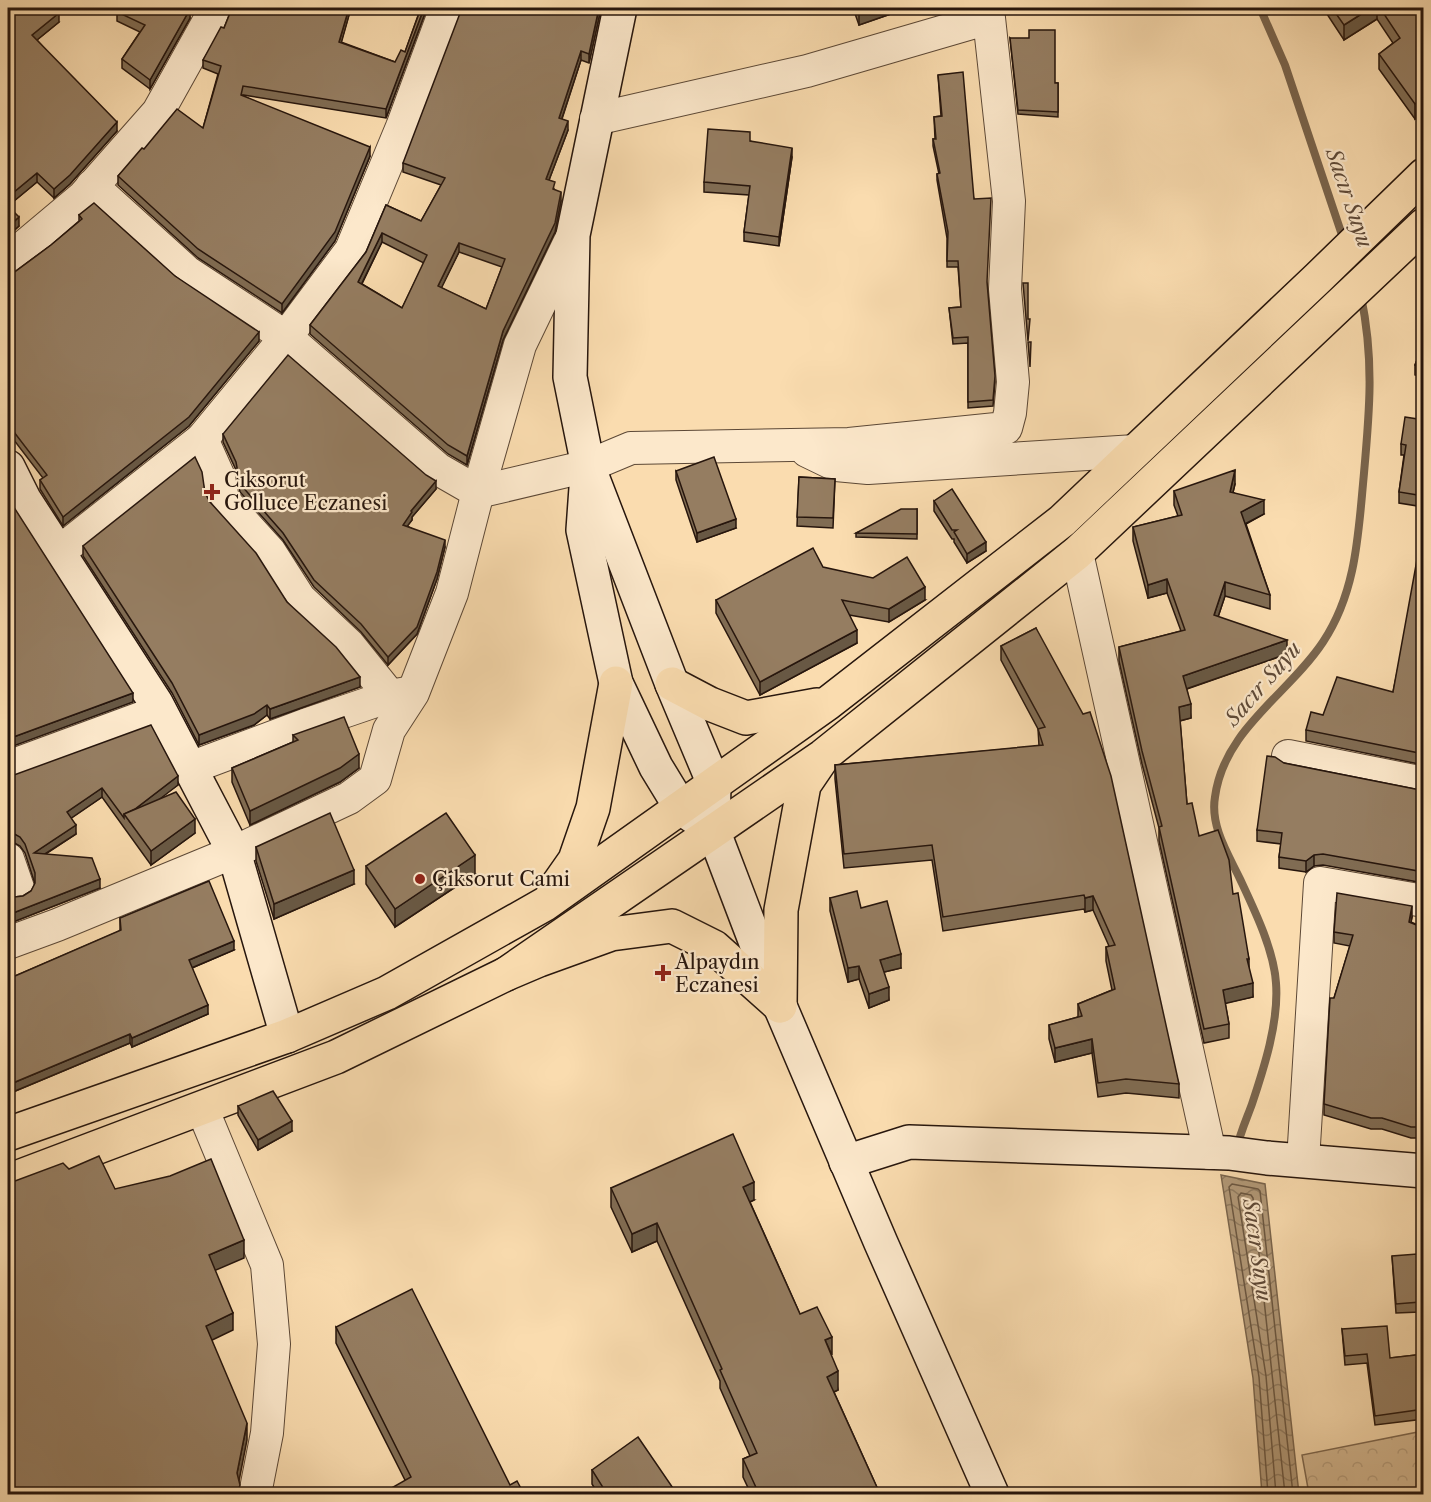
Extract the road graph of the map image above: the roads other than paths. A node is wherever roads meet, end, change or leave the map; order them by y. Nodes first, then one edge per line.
1 (216, 8) edge
2 (446, 8) edge
3 (620, 8) edge
4 (596, 119) junction
5 (1416, 183) edge
6 (92, 186) junction
7 (1424, 225) edge
8 (573, 235) junction
9 (8, 260) edge
10 (286, 337) junction
11 (202, 439) junction
12 (796, 445) junction
13 (1135, 451) junction
14 (588, 466) junction
15 (8, 467) edge
16 (478, 492) junction
17 (58, 552) junction
18 (1077, 553) junction
19 (616, 683) junction
20 (672, 684) junction
21 (401, 694) junction
22 (828, 703) junction
23 (160, 711) junction
24 (823, 756) junction
25 (1288, 756) dead end
26 (8, 767) edge
27 (190, 768) junction
28 (1424, 783) edge
29 (714, 784) junction
30 (681, 808) junction
31 (713, 830) junction
32 (234, 852) junction
33 (8, 859) edge
34 (18, 888) dead end
35 (1424, 901) edge
36 (545, 904) junction
37 (8, 942) edge
38 (506, 974) junction
39 (780, 1006) junction
40 (287, 1036) junction
41 (202, 1108) junction
42 (8, 1134) edge
43 (1220, 1153) junction
44 (1303, 1161) junction
45 (846, 1162) junction
46 (1424, 1171) edge
47 (8, 1180) edge
48 (255, 1494) edge
49 (992, 1494) edge

1 - 6 street
2 - 10 street
3 - 4 street
4 - 8 street
4 - 12 street
5 - 13 main road
6 - 9 street
6 - 10 street
7 - 18 main road
8 - 14 street
8 - 16 street
10 - 11 street
10 - 16 street
11 - 17 street
11 - 21 street
12 - 13 street
12 - 14 street
13 - 22 main road
14 - 16 street
14 - 19 street
14 - 20 street
15 - 17 street
16 - 21 street
17 - 23 street
18 - 24 main road
18 - 43 street
19 - 30 street
19 - 36 main road
20 - 22 main road
20 - 29 street
21 - 27 street
21 - 32 street
22 - 29 main road
23 - 26 street
23 - 27 street
24 - 31 main road
24 - 39 main road
25 - 28 street
27 - 32 street
29 - 30 main road
29 - 31 street
30 - 31 street
30 - 36 main road
31 - 38 main road
31 - 39 street
32 - 37 street
32 - 40 street
33 - 34 street
35 - 44 street
36 - 40 main road
38 - 39 main road
38 - 41 main road
39 - 45 street
40 - 42 main road
41 - 47 main road
41 - 48 street
43 - 44 street
43 - 45 street
44 - 46 street
45 - 49 street

